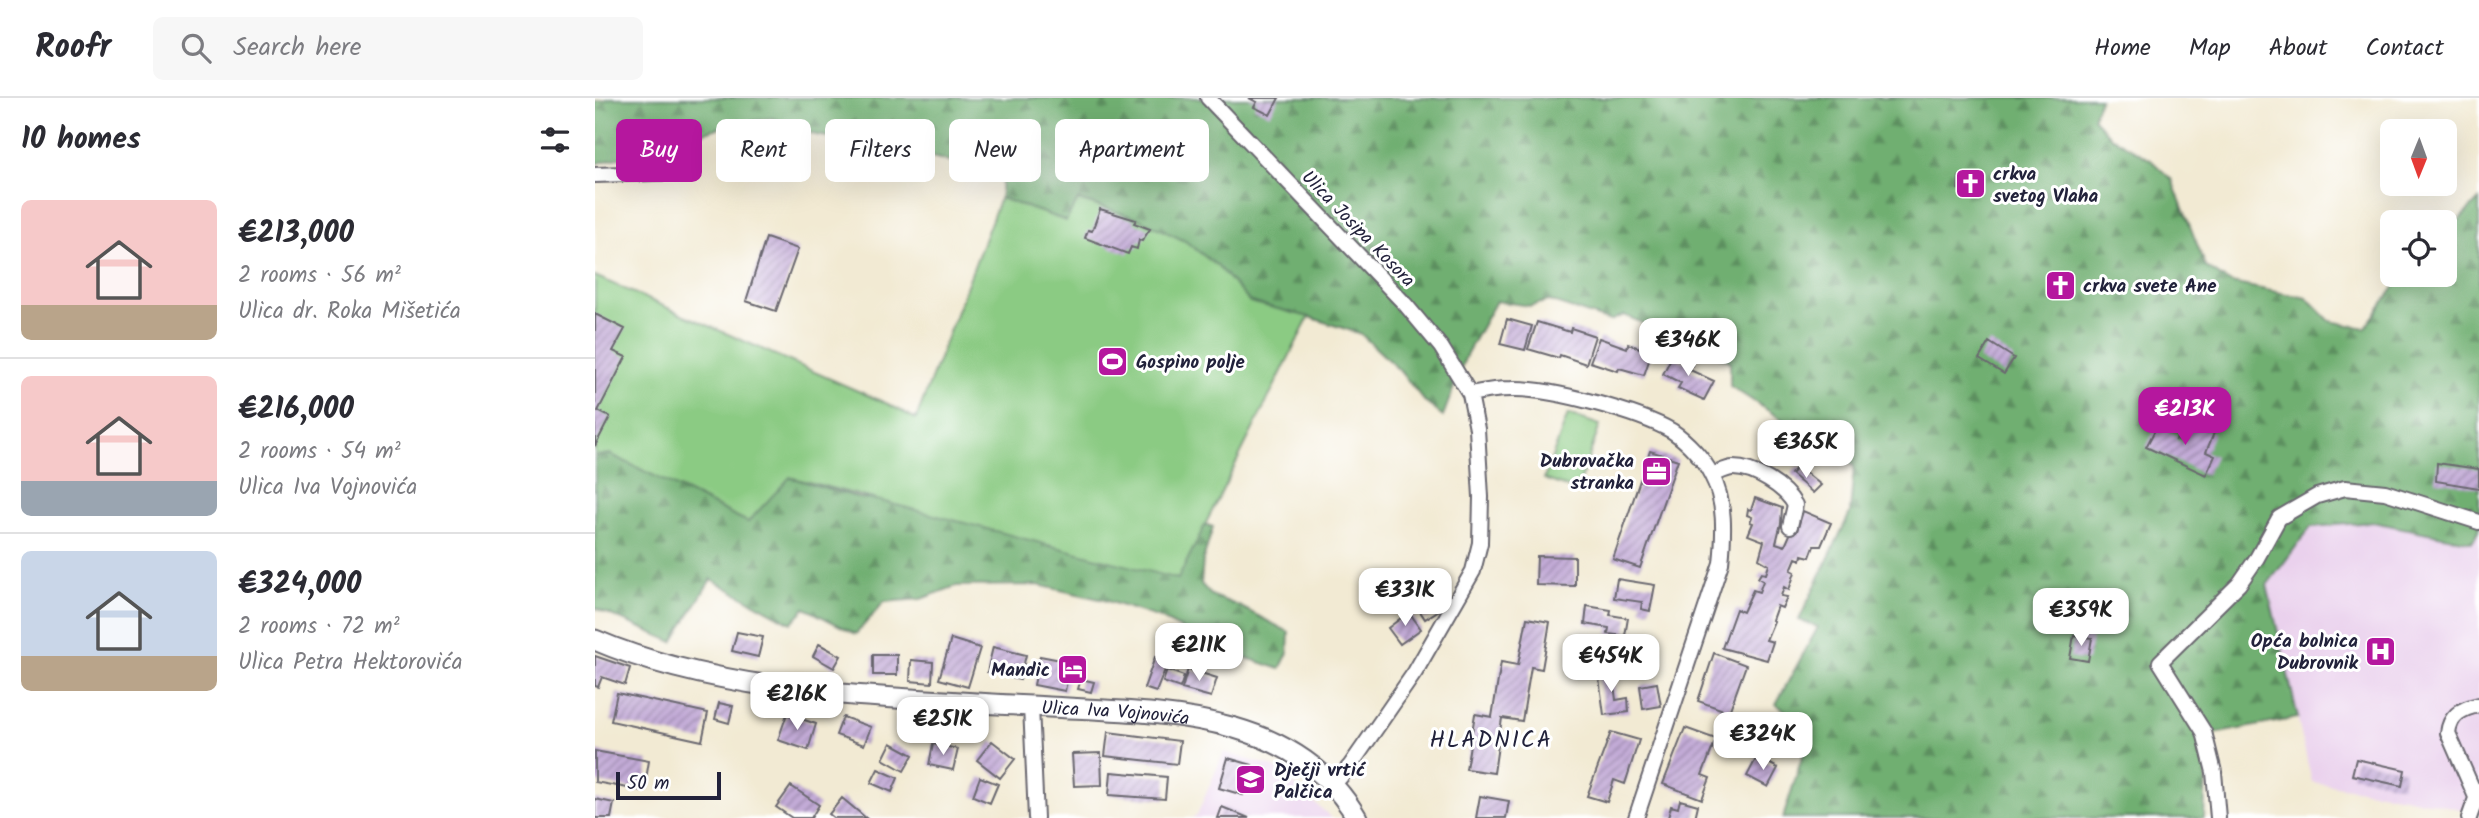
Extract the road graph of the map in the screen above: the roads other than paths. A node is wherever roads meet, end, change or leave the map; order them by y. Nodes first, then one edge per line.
1 (1208, 98) edge
2 (616, 174) edge
3 (595, 175) edge
4 (1470, 394) junction
5 (1712, 475) junction
6 (2479, 522) edge
7 (1790, 526) dead end
8 (595, 640) edge
9 (2479, 705) edge
10 (1031, 706) junction
11 (1334, 784) junction
12 (2478, 794) edge
13 (1036, 818) edge
14 (1357, 818) edge
15 (1636, 818) edge
16 (2218, 818) edge
17 (2469, 818) edge

1 - 4 street, Ulica Josipa Kosora
2 - 3 street
4 - 5 street
4 - 11 street, Ulica Josipa Kosora
5 - 7 street
5 - 15 street
6 - 16 street
8 - 10 main road, Ulica Iva Vojnovića
9 - 12 street
10 - 11 main road, Ulica Iva Vojnovića
10 - 13 street
11 - 14 main road, Ulica Iva Vojnovića
12 - 17 street

